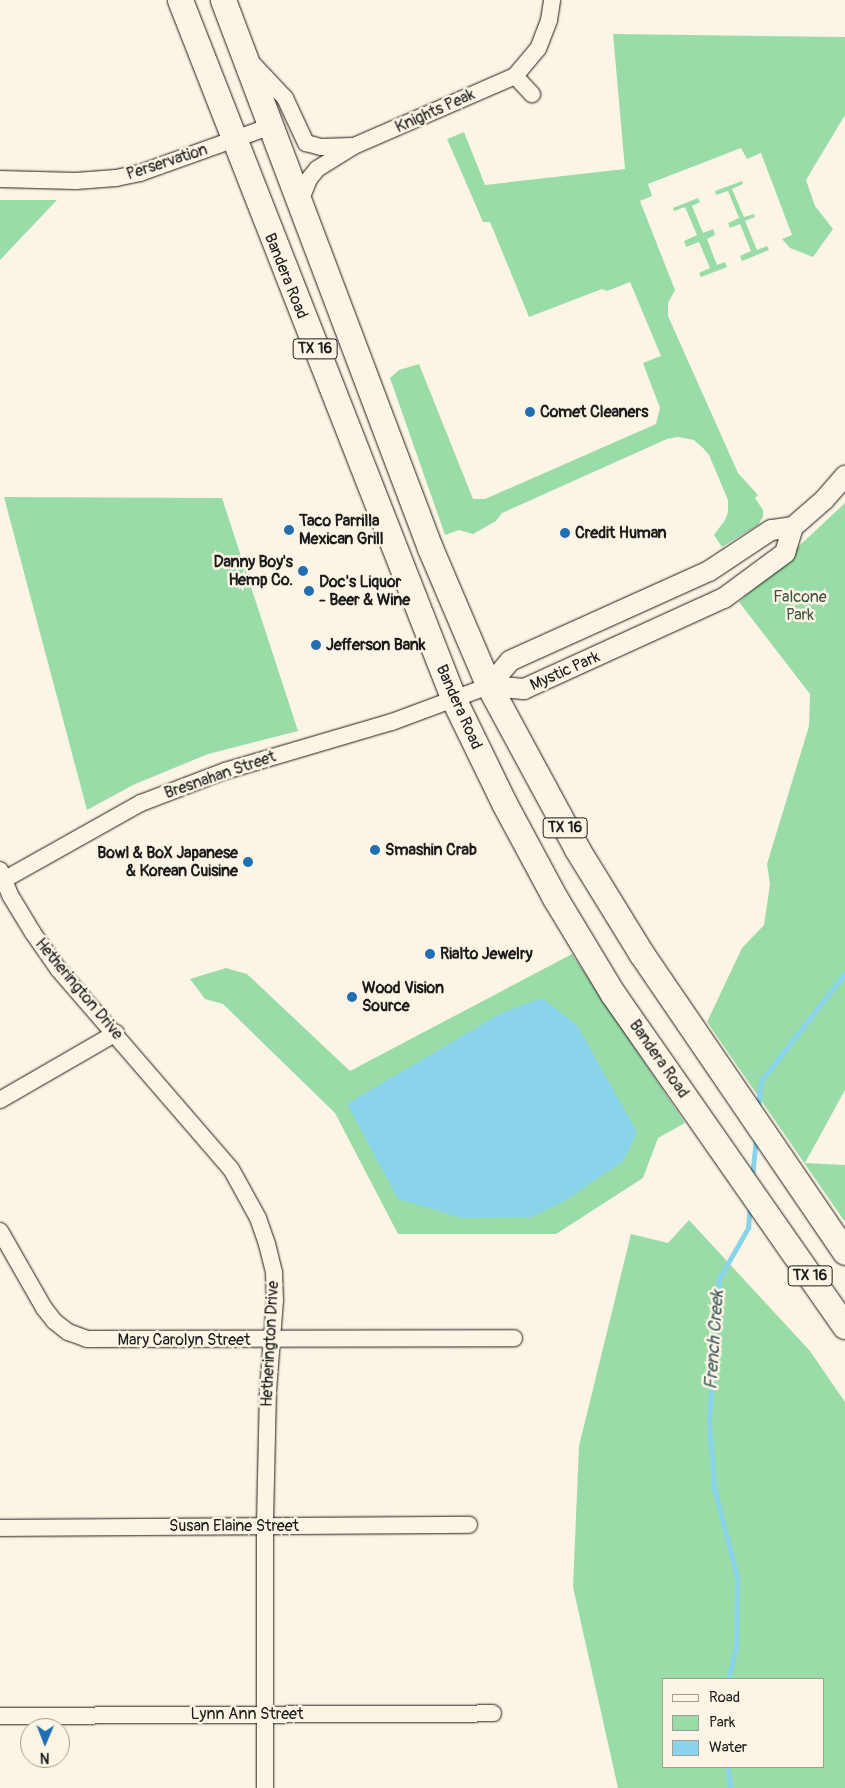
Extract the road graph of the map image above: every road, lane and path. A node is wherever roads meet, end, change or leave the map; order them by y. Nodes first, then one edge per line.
1 (180, 0) edge
2 (223, 0) edge
3 (552, 0) edge
4 (243, 54) junction
5 (515, 76) junction
6 (532, 94) dead end
7 (271, 126) junction
8 (233, 140) junction
9 (354, 146) junction
10 (0, 179) edge
11 (299, 204) junction
12 (845, 476) edge
13 (793, 527) junction
14 (489, 686) junction
15 (454, 700) junction
16 (1, 878) edge
17 (116, 1033) junction
18 (0, 1100) edge
19 (0, 1231) edge
20 (845, 1252) edge
21 (838, 1301) edge
22 (845, 1326) edge
23 (514, 1338) dead end
24 (273, 1340) junction
25 (469, 1525) dead end
26 (265, 1526) junction
27 (0, 1528) edge
28 (265, 1713) junction
29 (493, 1713) dead end
30 (0, 1716) edge
31 (265, 1788) edge

1 - 8 main road, Bandera Road / TX 16
2 - 4 main road, TX 16
3 - 5 street, Knights Peak
4 - 7 main road, TX 16
4 - 9 street, Knights Peak
5 - 6 street
5 - 9 street, Knights Peak
7 - 8 street, Perservation
7 - 11 main road, TX 16
8 - 10 street, Perservation
8 - 15 main road, Bandera Road / TX 16
9 - 11 street, Knights Peak
11 - 14 main road, TX 16
12 - 13 street
13 - 14 street, Mystic Park
13 - 14 street, Mystic Park
14 - 15 street, Bresnahan Street
14 - 20 main road, TX 16
15 - 16 street, Bresnahan Street
15 - 21 main road, Bandera Road / TX 16
16 - 17 street, Hetherington Drive
17 - 18 street
17 - 24 street, Hetherington Drive
19 - 24 street, Mary Carolyn Street
21 - 22 main road, Bandera Road / TX 16
23 - 24 street, Mary Carolyn Street
24 - 26 street, Hetherington Drive
25 - 26 street, Susan Elaine Street
26 - 27 street, Susan Elaine Street
26 - 28 street, Hetherington Drive
28 - 29 street, Lynn Ann Street
28 - 30 street, Lynn Ann Street
28 - 31 street, Hetherington Drive

